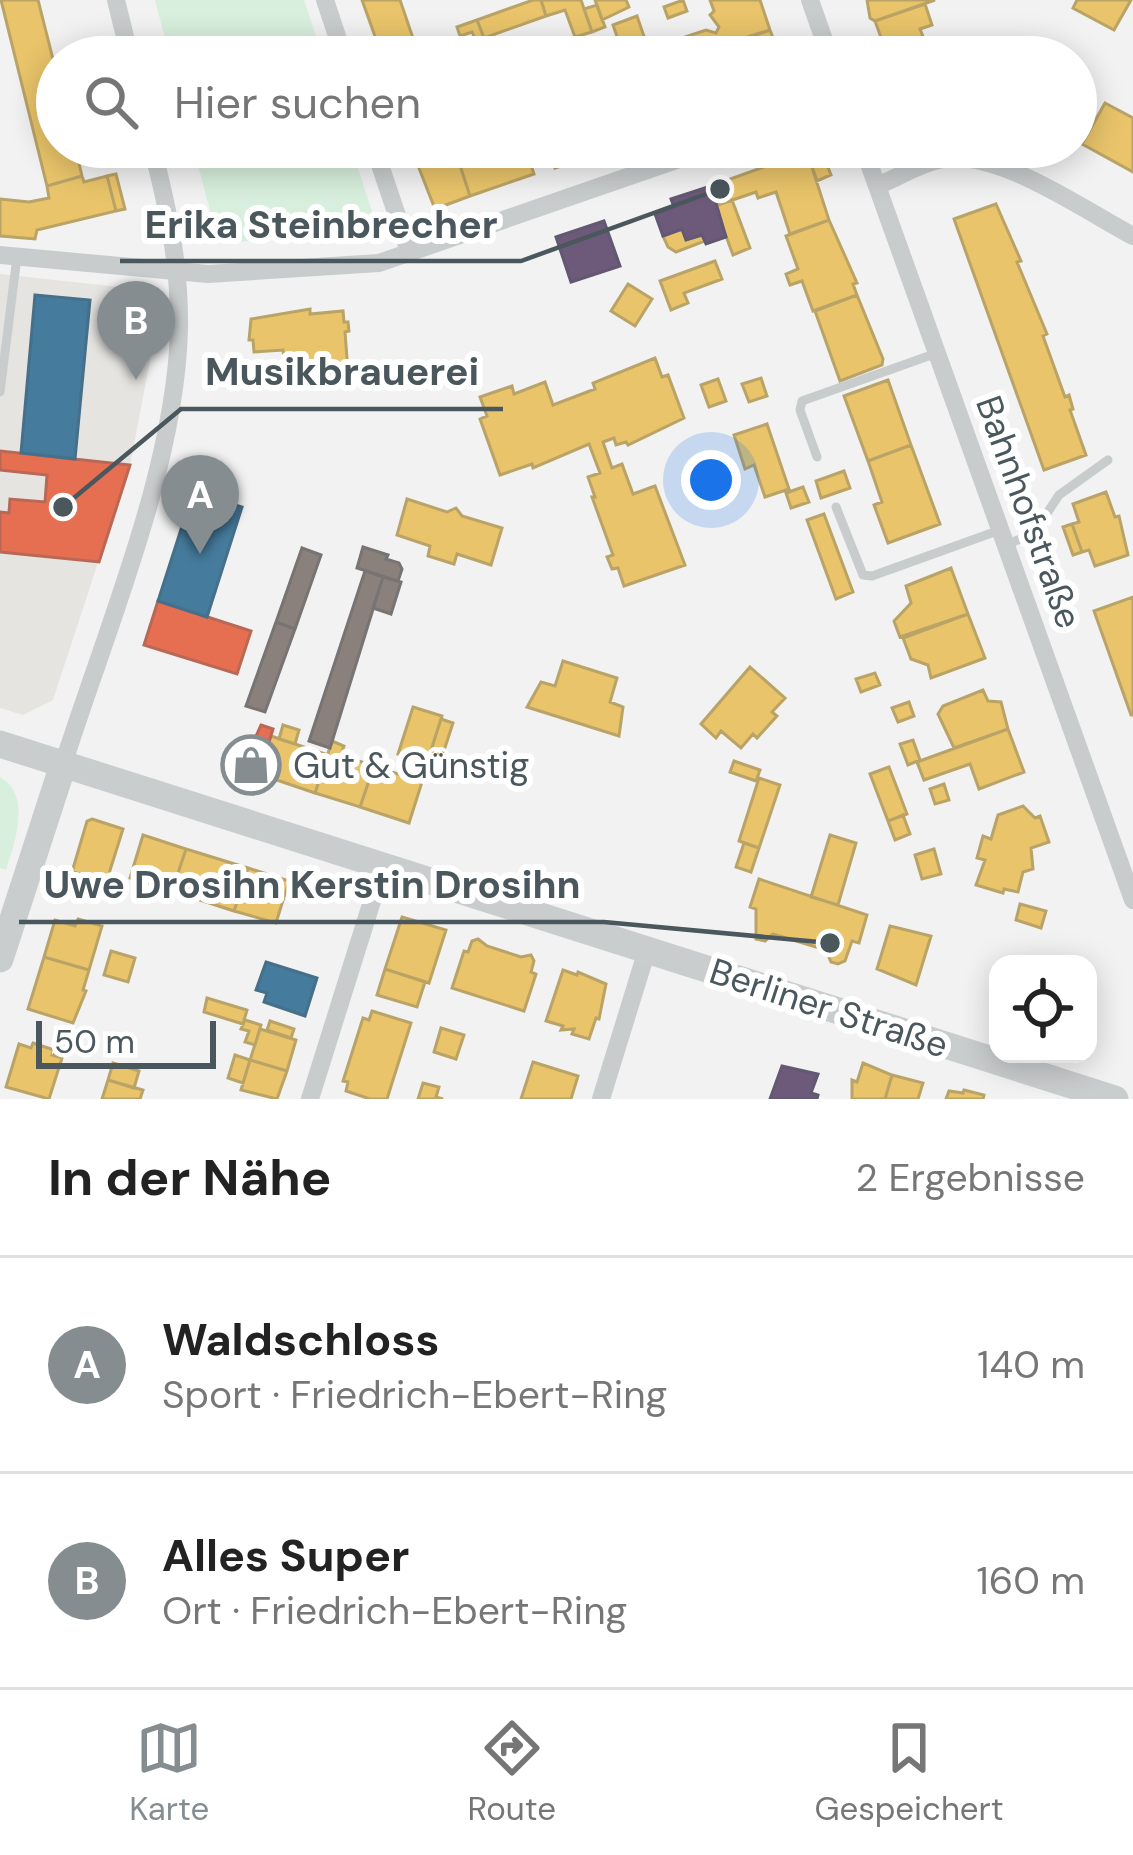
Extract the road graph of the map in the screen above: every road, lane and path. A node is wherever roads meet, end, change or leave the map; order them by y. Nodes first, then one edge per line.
1 (116, 0) edge
2 (325, 0) edge
3 (810, 0) edge
4 (125, 36) edge
5 (337, 36) edge
6 (823, 36) edge
7 (157, 168) edge
8 (381, 168) edge
9 (654, 168) edge
10 (871, 168) edge
11 (922, 168) edge
12 (999, 168) edge
13 (878, 186) junction
14 (1133, 236) edge
15 (410, 254) junction
16 (9, 256) edge
17 (178, 272) junction
18 (938, 353) junction
19 (0, 392) edge
20 (817, 457) dead end
21 (1108, 460) dead end
22 (836, 507) dead end
23 (1003, 538) junction
24 (0, 744) edge
25 (63, 765) junction
26 (383, 866) junction
27 (1133, 900) edge
28 (647, 950) junction
29 (0, 959) edge
30 (1047, 1088) edge
31 (310, 1099) edge
32 (601, 1099) edge
33 (1115, 1099) edge

1 - 4 street
2 - 5 street
3 - 6 street
7 - 17 street
8 - 15 street
9 - 15 street
10 - 13 street, Bahnhofstraße
11 - 13 street
12 - 14 street
13 - 18 street, Bahnhofstraße
15 - 17 street
16 - 17 street
16 - 19 lane
17 - 25 street
18 - 20 lane
18 - 23 street, Bahnhofstraße
21 - 23 lane
22 - 23 lane
23 - 27 street, Bahnhofstraße
24 - 25 main road, Berliner Straße
25 - 26 main road, Berliner Straße
25 - 29 main road
26 - 28 main road, Berliner Straße
26 - 31 street
28 - 30 main road, Berliner Straße
28 - 32 street
30 - 33 main road, Berliner Straße

